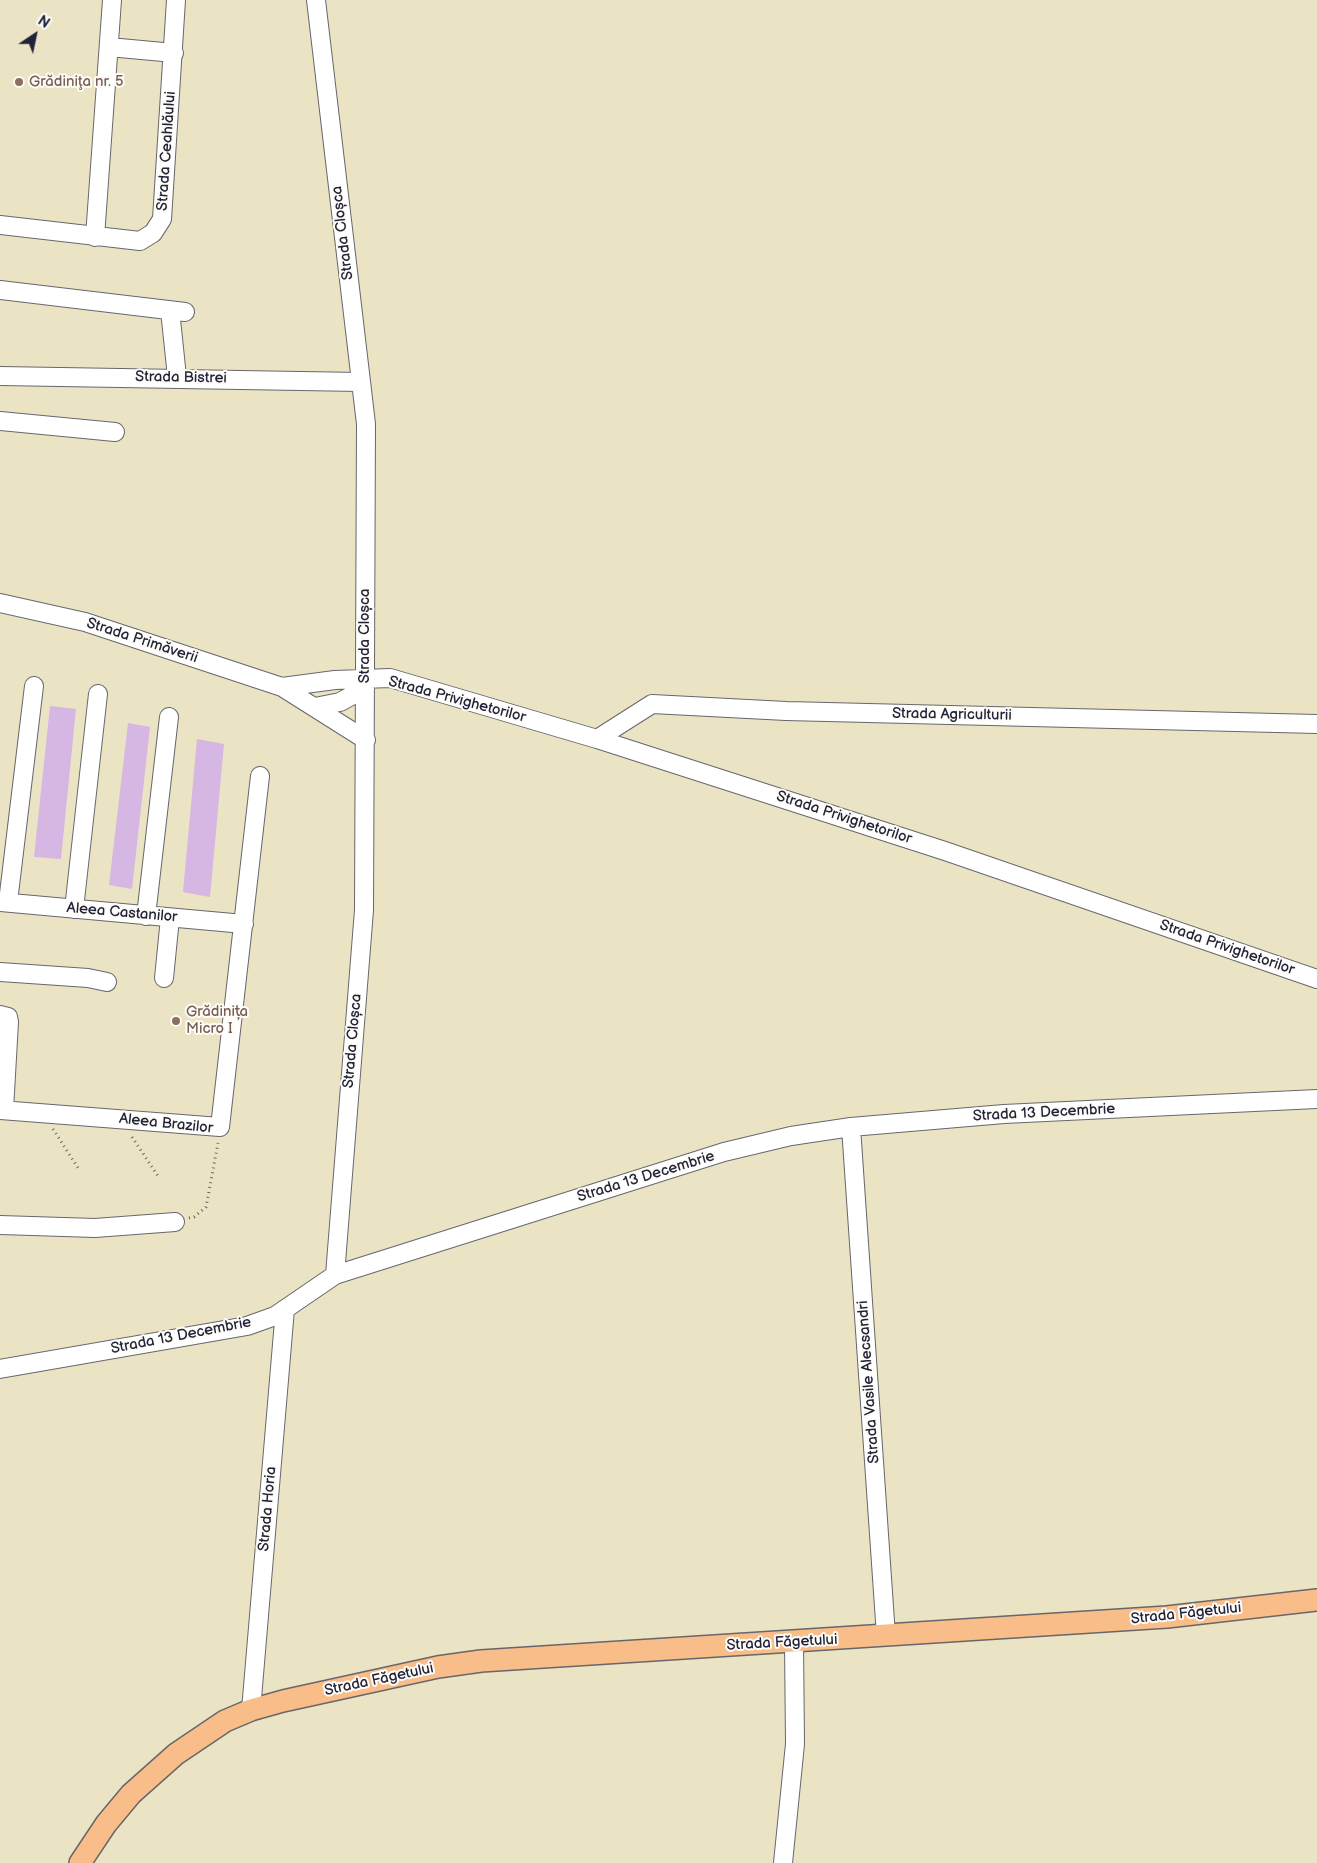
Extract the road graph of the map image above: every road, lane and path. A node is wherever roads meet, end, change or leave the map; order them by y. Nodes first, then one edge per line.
1 (112, 0) edge
2 (176, 0) edge
3 (316, 0) edge
4 (108, 47) junction
5 (174, 53) junction
6 (0, 225) edge
7 (95, 237) junction
8 (0, 290) edge
9 (0, 376) edge
10 (177, 378) junction
11 (361, 382) junction
12 (0, 421) edge
13 (115, 432) dead end
14 (0, 603) edge
15 (365, 680) junction
16 (34, 686) dead end
17 (282, 687) junction
18 (98, 694) dead end
19 (316, 707) junction
20 (169, 717) dead end
21 (1317, 724) edge
22 (598, 739) junction
23 (366, 740) junction
24 (260, 776) dead end
25 (4, 902) edge
26 (74, 909) junction
27 (146, 916) junction
28 (170, 918) junction
29 (244, 924) junction
30 (0, 972) edge
31 (164, 978) dead end
32 (1317, 979) edge
33 (108, 982) dead end
34 (0, 1015) edge
35 (1317, 1099) edge
36 (2, 1110) edge
37 (43, 1114) junction
38 (119, 1118) junction
39 (220, 1127) junction
40 (851, 1127) junction
41 (80, 1170) dead end
42 (158, 1176) dead end
43 (175, 1222) joint
44 (0, 1225) edge
45 (335, 1275) junction
46 (285, 1309) junction
47 (0, 1369) edge
48 (1317, 1600) edge
49 (886, 1636) junction
50 (794, 1642) junction
51 (251, 1710) junction
52 (81, 1862) edge
53 (783, 1863) edge

1 - 4 street
2 - 5 street, Strada Ceahlăului
3 - 11 street, Strada Cloșca
4 - 5 street
4 - 7 street
5 - 7 street, Strada Ceahlăului
6 - 7 street, Strada Ceahlăului
8 - 10 street
9 - 10 street, Strada Bistrei
10 - 11 street, Strada Bistrei
11 - 15 street, Strada Cloșca
12 - 13 street
14 - 17 street, Strada Primăverii
15 - 17 street, Strada Primăverii
15 - 19 street
15 - 22 street, Strada Privighetorilor
15 - 23 street, Strada Cloșca
16 - 25 street
17 - 19 street, Strada Primăverii
18 - 26 street
19 - 23 street, Strada Primăverii
20 - 27 street
21 - 22 street, Strada Agriculturii
22 - 32 street, Strada Privighetorilor
23 - 45 street, Strada Cloșca
24 - 29 street
25 - 26 street, Aleea Castanilor
26 - 27 street, Aleea Castanilor
27 - 28 street, Aleea Castanilor
28 - 29 street, Aleea Castanilor
28 - 31 street
29 - 39 street
30 - 33 street
34 - 36 street
35 - 40 street, Strada 13 Decembrie
36 - 37 street, Aleea Brazilor
37 - 38 street, Aleea Brazilor
37 - 41 path
38 - 39 street, Aleea Brazilor
38 - 42 path
39 - 43 path, Aleea Brazilor
40 - 45 street, Strada 13 Decembrie
40 - 49 street, Strada Vasile Alecsandri
43 - 44 street
45 - 46 street, Strada 13 Decembrie
46 - 47 street, Strada 13 Decembrie
46 - 51 street, Strada Horia
48 - 49 main road, Strada Făgetului
49 - 50 main road, Strada Făgetului
50 - 51 main road, Strada Făgetului
50 - 53 street
51 - 52 main road, Strada Făgetului

